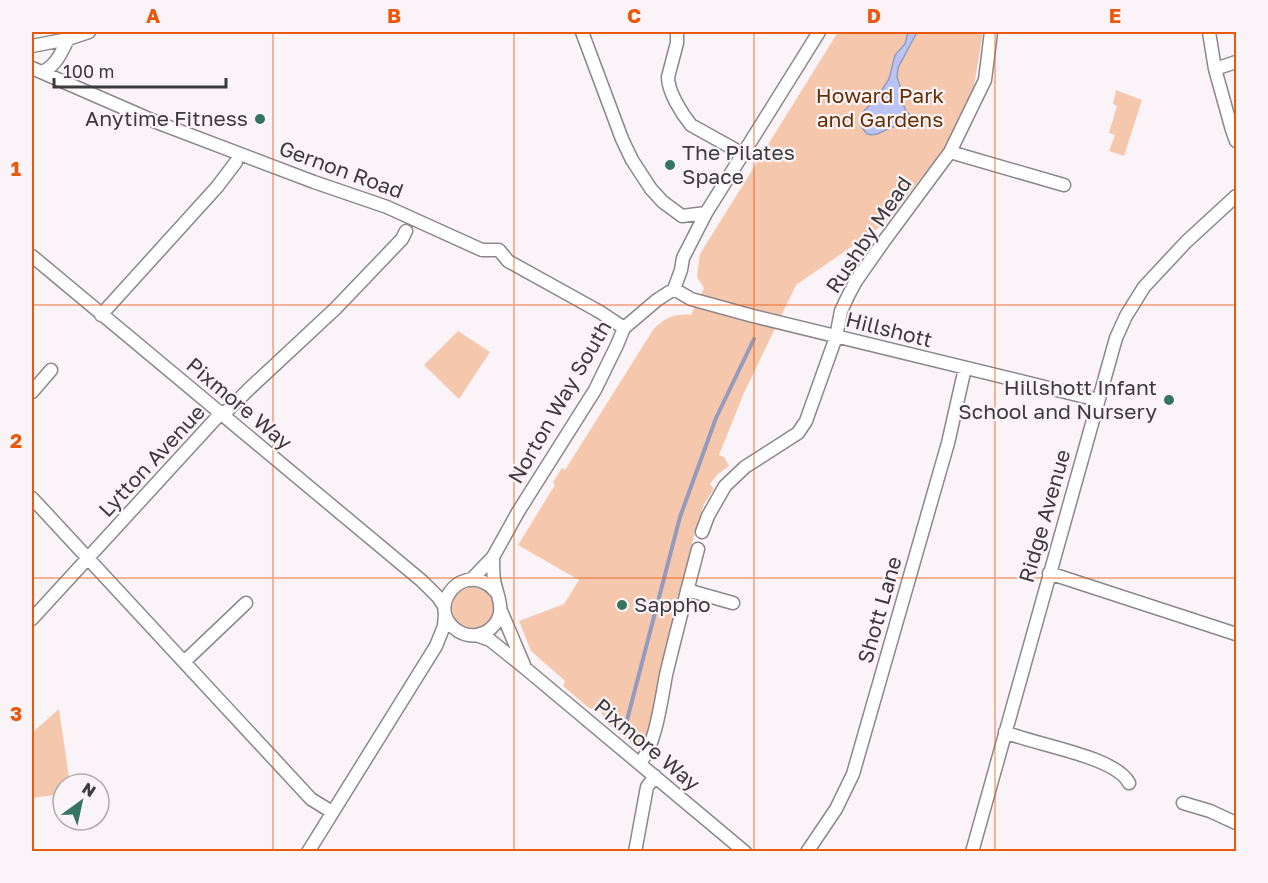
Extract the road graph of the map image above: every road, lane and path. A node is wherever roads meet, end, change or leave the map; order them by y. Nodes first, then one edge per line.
1 (89, 32) edge
2 (582, 32) edge
3 (677, 32) edge
4 (819, 32) edge
5 (991, 32) edge
6 (1209, 32) edge
7 (68, 39) junction
8 (32, 46) edge
9 (1236, 62) edge
10 (1215, 69) junction
11 (37, 70) edge
12 (1236, 141) edge
13 (950, 152) junction
14 (743, 154) junction
15 (236, 162) dead end
16 (1064, 185) dead end
17 (1236, 196) edge
18 (706, 213) junction
19 (406, 231) dead end
20 (32, 256) edge
21 (674, 289) junction
22 (101, 315) junction
23 (624, 328) junction
24 (836, 337) junction
25 (965, 368) junction
26 (51, 370) dead end
27 (32, 392) edge
28 (1098, 400) junction
29 (220, 414) junction
30 (32, 498) edge
31 (702, 532) dead end
32 (698, 549) dead end
33 (493, 557) junction
34 (88, 559) junction
35 (1049, 573) junction
36 (471, 580) junction
37 (422, 581) junction
38 (456, 585) junction
39 (687, 590) junction
40 (497, 593) junction
41 (246, 603) dead end
42 (734, 603) dead end
43 (445, 610) junction
44 (501, 611) junction
45 (32, 619) edge
46 (1236, 634) edge
47 (470, 635) junction
48 (436, 646) junction
49 (184, 662) junction
50 (525, 668) junction
51 (1005, 732) junction
52 (640, 764) junction
53 (655, 776) junction
54 (1129, 783) dead end
55 (1183, 803) dead end
56 (332, 812) junction
57 (1236, 823) edge
58 (308, 852) edge
59 (635, 852) edge
60 (745, 852) edge
61 (807, 852) edge
62 (972, 852) edge

1 - 7 street
2 - 18 street
3 - 14 street
4 - 14 street
5 - 13 street, Rushby Mead
6 - 10 street
7 - 8 street
7 - 11 street
9 - 10 street
10 - 12 street
11 - 23 street, Gernon Road
13 - 16 street
13 - 24 street, Rushby Mead
14 - 18 street
15 - 22 street
17 - 28 street, Ridge Avenue
18 - 21 street
19 - 29 street, Lytton Avenue
20 - 22 street, Pixmore Way
21 - 23 street, Norton Way South
21 - 24 street, Hillshott
22 - 29 street, Pixmore Way
23 - 33 street, Norton Way South
24 - 25 street, Hillshott
24 - 31 street, Rushby Mead
25 - 28 street, Hillshott
25 - 61 street, Shott Lane
26 - 27 street
28 - 35 street, Ridge Avenue
29 - 34 street, Lytton Avenue
29 - 37 street, Pixmore Way
30 - 34 street
32 - 39 street
33 - 36 street, Norton Way South
33 - 40 street
34 - 45 street, Lytton Avenue
34 - 49 street
35 - 46 street
35 - 51 street, Ridge Avenue
36 - 38 street
36 - 40 street
37 - 38 street, Pixmore Way
37 - 43 street, Pixmore Way
38 - 43 street
39 - 42 street
39 - 52 street
40 - 44 street
41 - 49 street
43 - 47 street
43 - 48 street
44 - 47 street
44 - 50 street, Pixmore Way
47 - 48 street
47 - 50 street, Pixmore Way
48 - 56 street
49 - 56 street
50 - 52 street, Pixmore Way
51 - 54 street
51 - 62 street, Ridge Avenue
52 - 53 street, Pixmore Way
53 - 59 street
53 - 60 street, Pixmore Way
55 - 57 street
56 - 58 street

